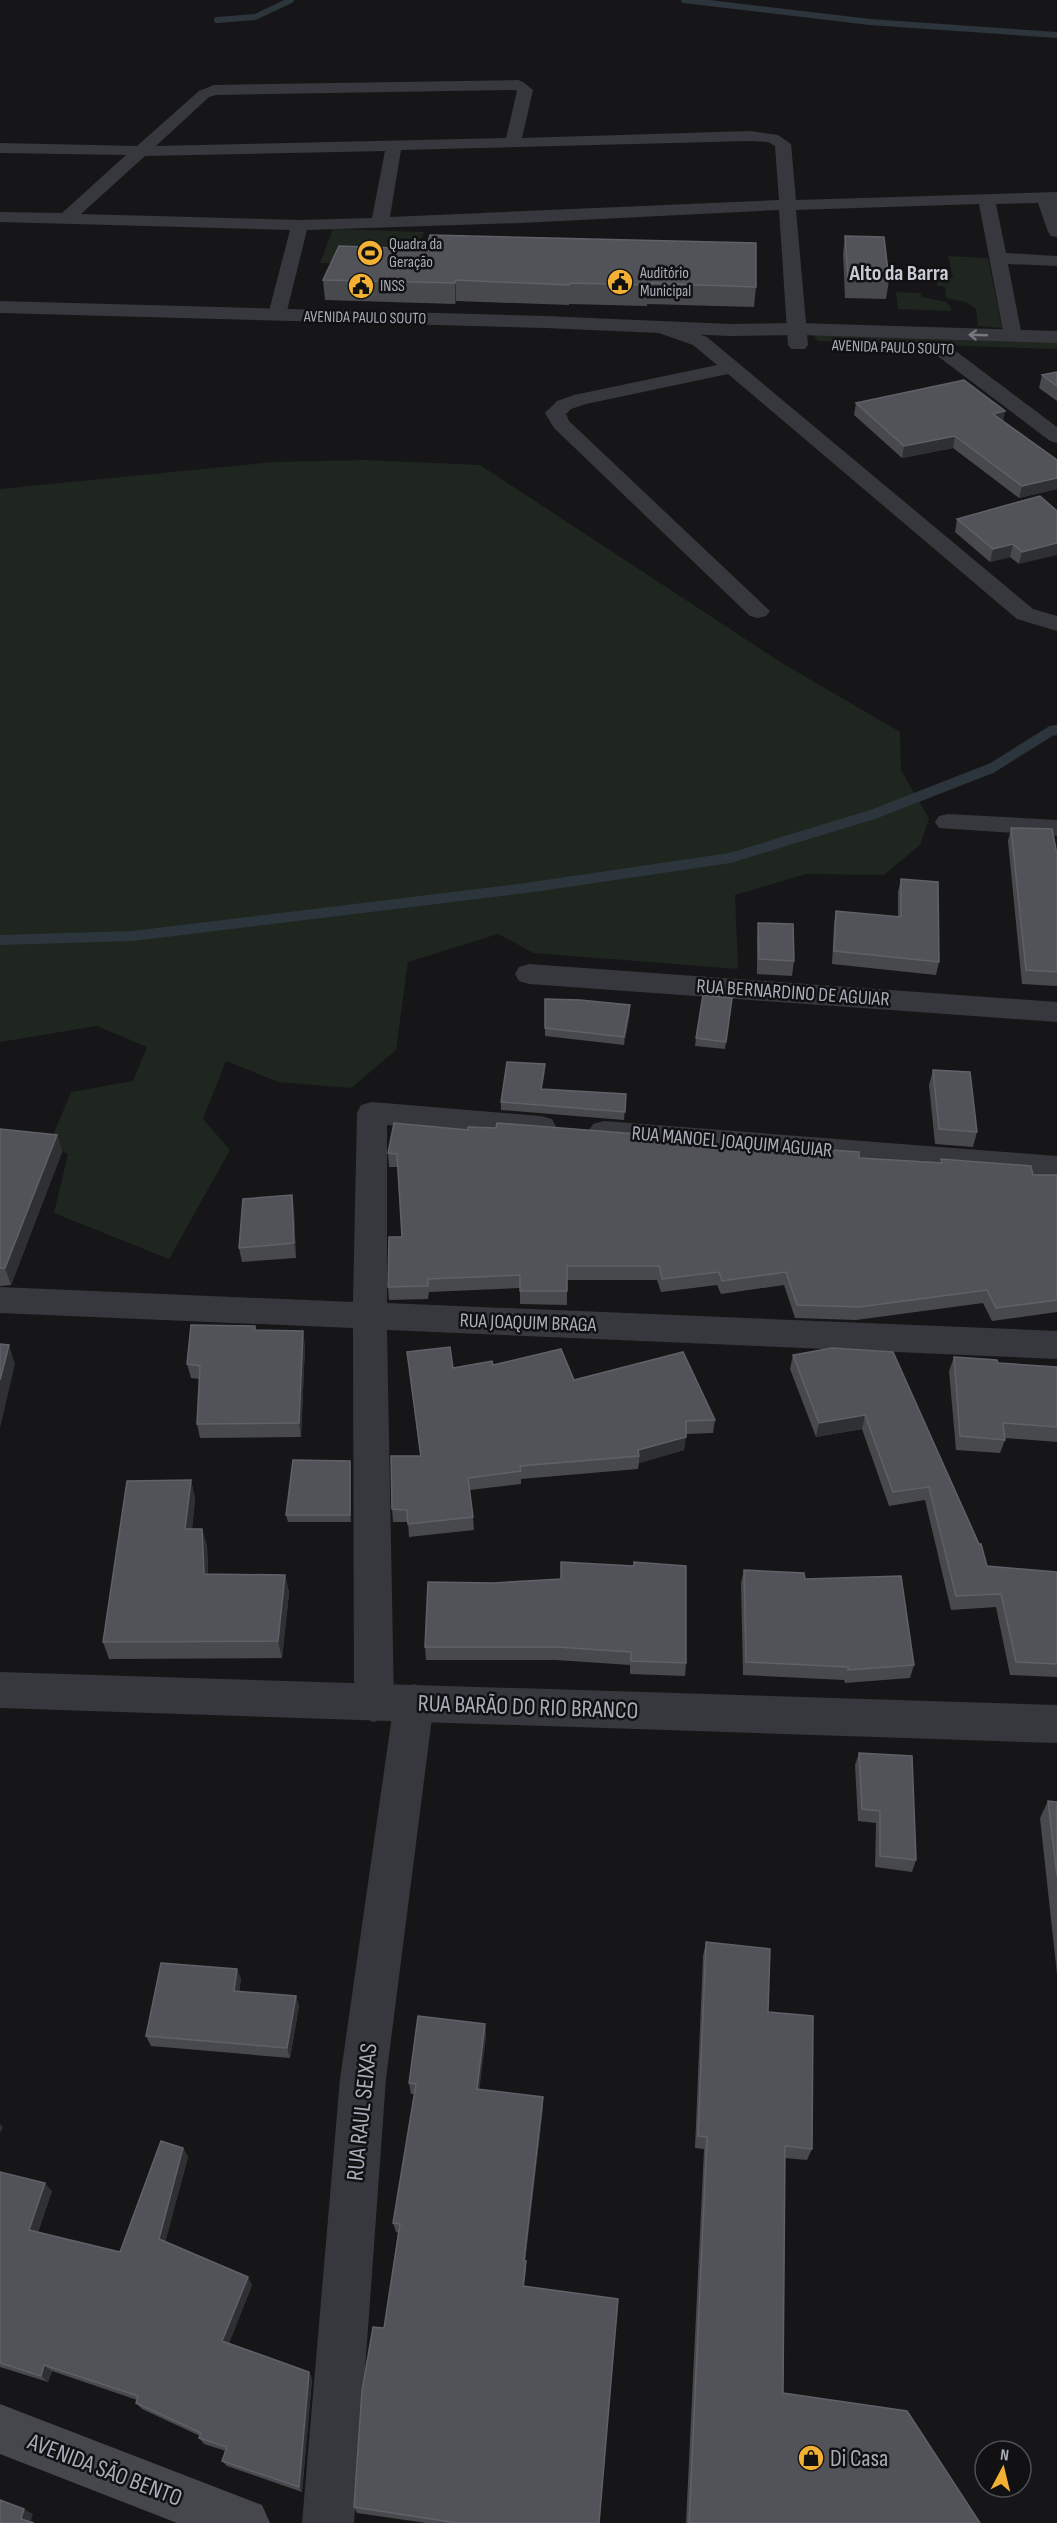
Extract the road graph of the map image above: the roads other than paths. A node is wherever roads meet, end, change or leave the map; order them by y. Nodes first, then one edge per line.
1 (513, 142) junction
2 (394, 145) junction
3 (0, 148) edge
4 (143, 151) junction
5 (1051, 197) edge
6 (987, 200) junction
7 (787, 206) junction
8 (0, 217) edge
9 (67, 218) junction
10 (381, 223) junction
11 (300, 225) junction
12 (1057, 232) edge
13 (1057, 261) edge
14 (1000, 266) junction
15 (1057, 278) edge
16 (0, 307) edge
17 (277, 315) junction
18 (660, 327) junction
19 (1013, 336) junction
20 (799, 337) junction
21 (1057, 337) edge
22 (942, 350) junction
23 (1057, 353) edge
24 (730, 368) junction
25 (1057, 437) edge
26 (758, 611) dead end
27 (1057, 624) edge
28 (948, 822) dead end
29 (1057, 828) edge
30 (529, 974) dead end
31 (1057, 1012) edge
32 (372, 1113) joint
33 (1057, 1168) edge
34 (0, 1300) edge
35 (370, 1316) junction
36 (1057, 1345) edge
37 (0, 1690) edge
38 (394, 1703) junction
39 (1057, 1724) edge
40 (0, 2429) edge
41 (244, 2523) edge
42 (328, 2523) edge

1 - 2 street
1 - 4 street
1 - 7 street
2 - 4 street
2 - 10 street
3 - 4 street
4 - 9 street
5 - 6 street
5 - 12 street
6 - 7 street
6 - 14 street
7 - 10 street
7 - 20 street
8 - 9 street
9 - 11 street
10 - 11 street
11 - 17 street
13 - 14 street
14 - 15 street
14 - 19 street
16 - 17 street, AVENIDA PAULO SOUTO
17 - 18 street, AVENIDA PAULO SOUTO
18 - 20 street, AVENIDA PAULO SOUTO
18 - 24 street
19 -> 20 street, AVENIDA PAULO SOUTO
19 - 21 street, AVENIDA PAULO SOUTO
20 - 22 street, AVENIDA PAULO SOUTO
22 - 23 street, AVENIDA PAULO SOUTO
22 - 25 street
24 - 26 street
24 - 27 street
28 - 29 street
30 - 31 street, RUA BERNARDINO DE AGUIAR
32 - 33 street, RUA MANOEL JOAQUIM AGUIAR
32 - 35 street, RUA RAUL SEIXAS
34 - 35 street, RUA JOAQUIM BRAGA
35 - 36 street, RUA JOAQUIM BRAGA
35 - 38 street, RUA RAUL SEIXAS
37 - 38 street, RUA BARÃO DO RIO BRANCO
38 - 39 street, RUA BARÃO DO RIO BRANCO
38 - 42 street, RUA RAUL SEIXAS
40 - 41 main road, AVENIDA SÃO BENTO

